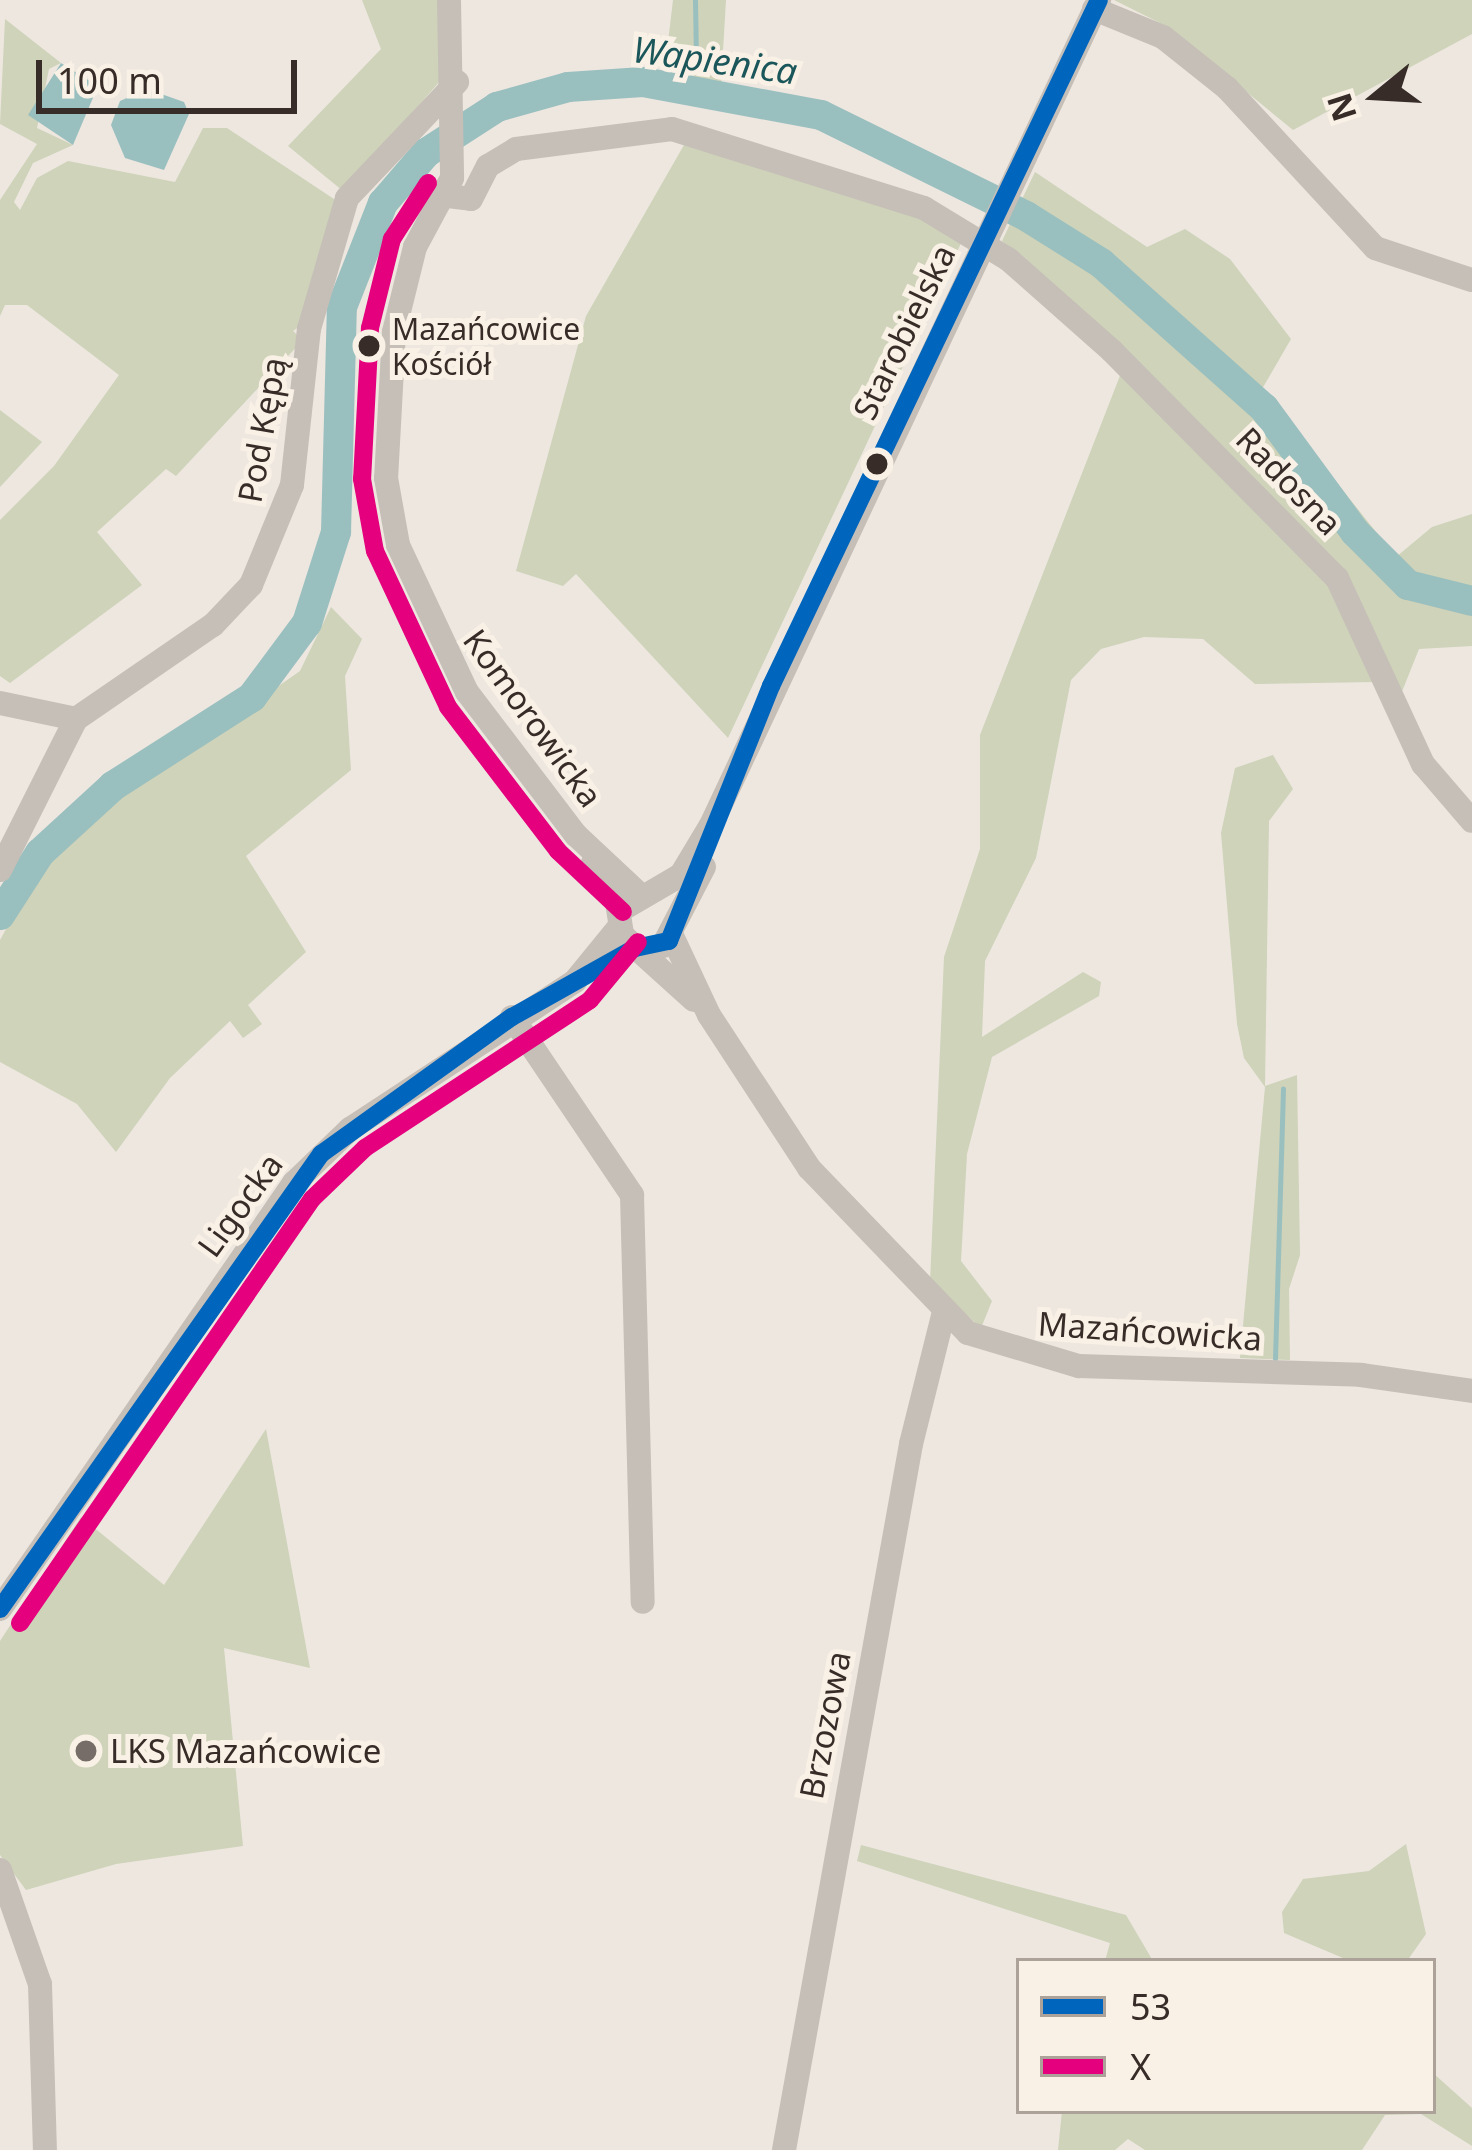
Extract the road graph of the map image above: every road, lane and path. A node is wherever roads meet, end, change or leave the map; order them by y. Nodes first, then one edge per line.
1 (449, 0) edge
2 (1096, 4) edge
3 (457, 92) junction
4 (448, 196) junction
5 (987, 236) junction
6 (1472, 280) edge
7 (0, 703) edge
8 (76, 719) junction
9 (1472, 821) edge
10 (711, 825) junction
11 (0, 870) edge
12 (633, 906) junction
13 (674, 926) junction
14 (640, 949) junction
15 (575, 981) junction
16 (709, 1015) junction
17 (512, 1017) junction
18 (944, 1316) junction
19 (1472, 1391) edge
20 (643, 1603) dead end
21 (0, 1609) edge
22 (0, 1870) edge
23 (45, 2150) edge
24 (784, 2150) edge

1 - 3 street, Komorowicka
2 - 5 street, Starobielska
2 - 6 street
3 - 4 street, Komorowicka
3 - 8 street, Pod Kępą
4 - 5 street, Radosna
4 - 12 street, Komorowicka
5 - 9 street, Radosna
5 - 10 street, Starobielska
7 - 8 street
8 - 11 street, Pod Kępą
10 - 12 street, Ligocka
10 - 13 street
12 - 13 street, Mazańcowicka
12 - 14 street
12 - 15 street, Ligocka
13 - 14 street
13 - 16 street, Mazańcowicka
14 - 15 street
14 - 16 street
15 - 17 street, Ligocka
16 - 18 street, Mazańcowicka
17 - 20 street
17 - 21 street, Ligocka
18 - 19 street, Mazańcowicka
18 - 24 street, Brzozowa
22 - 23 street

